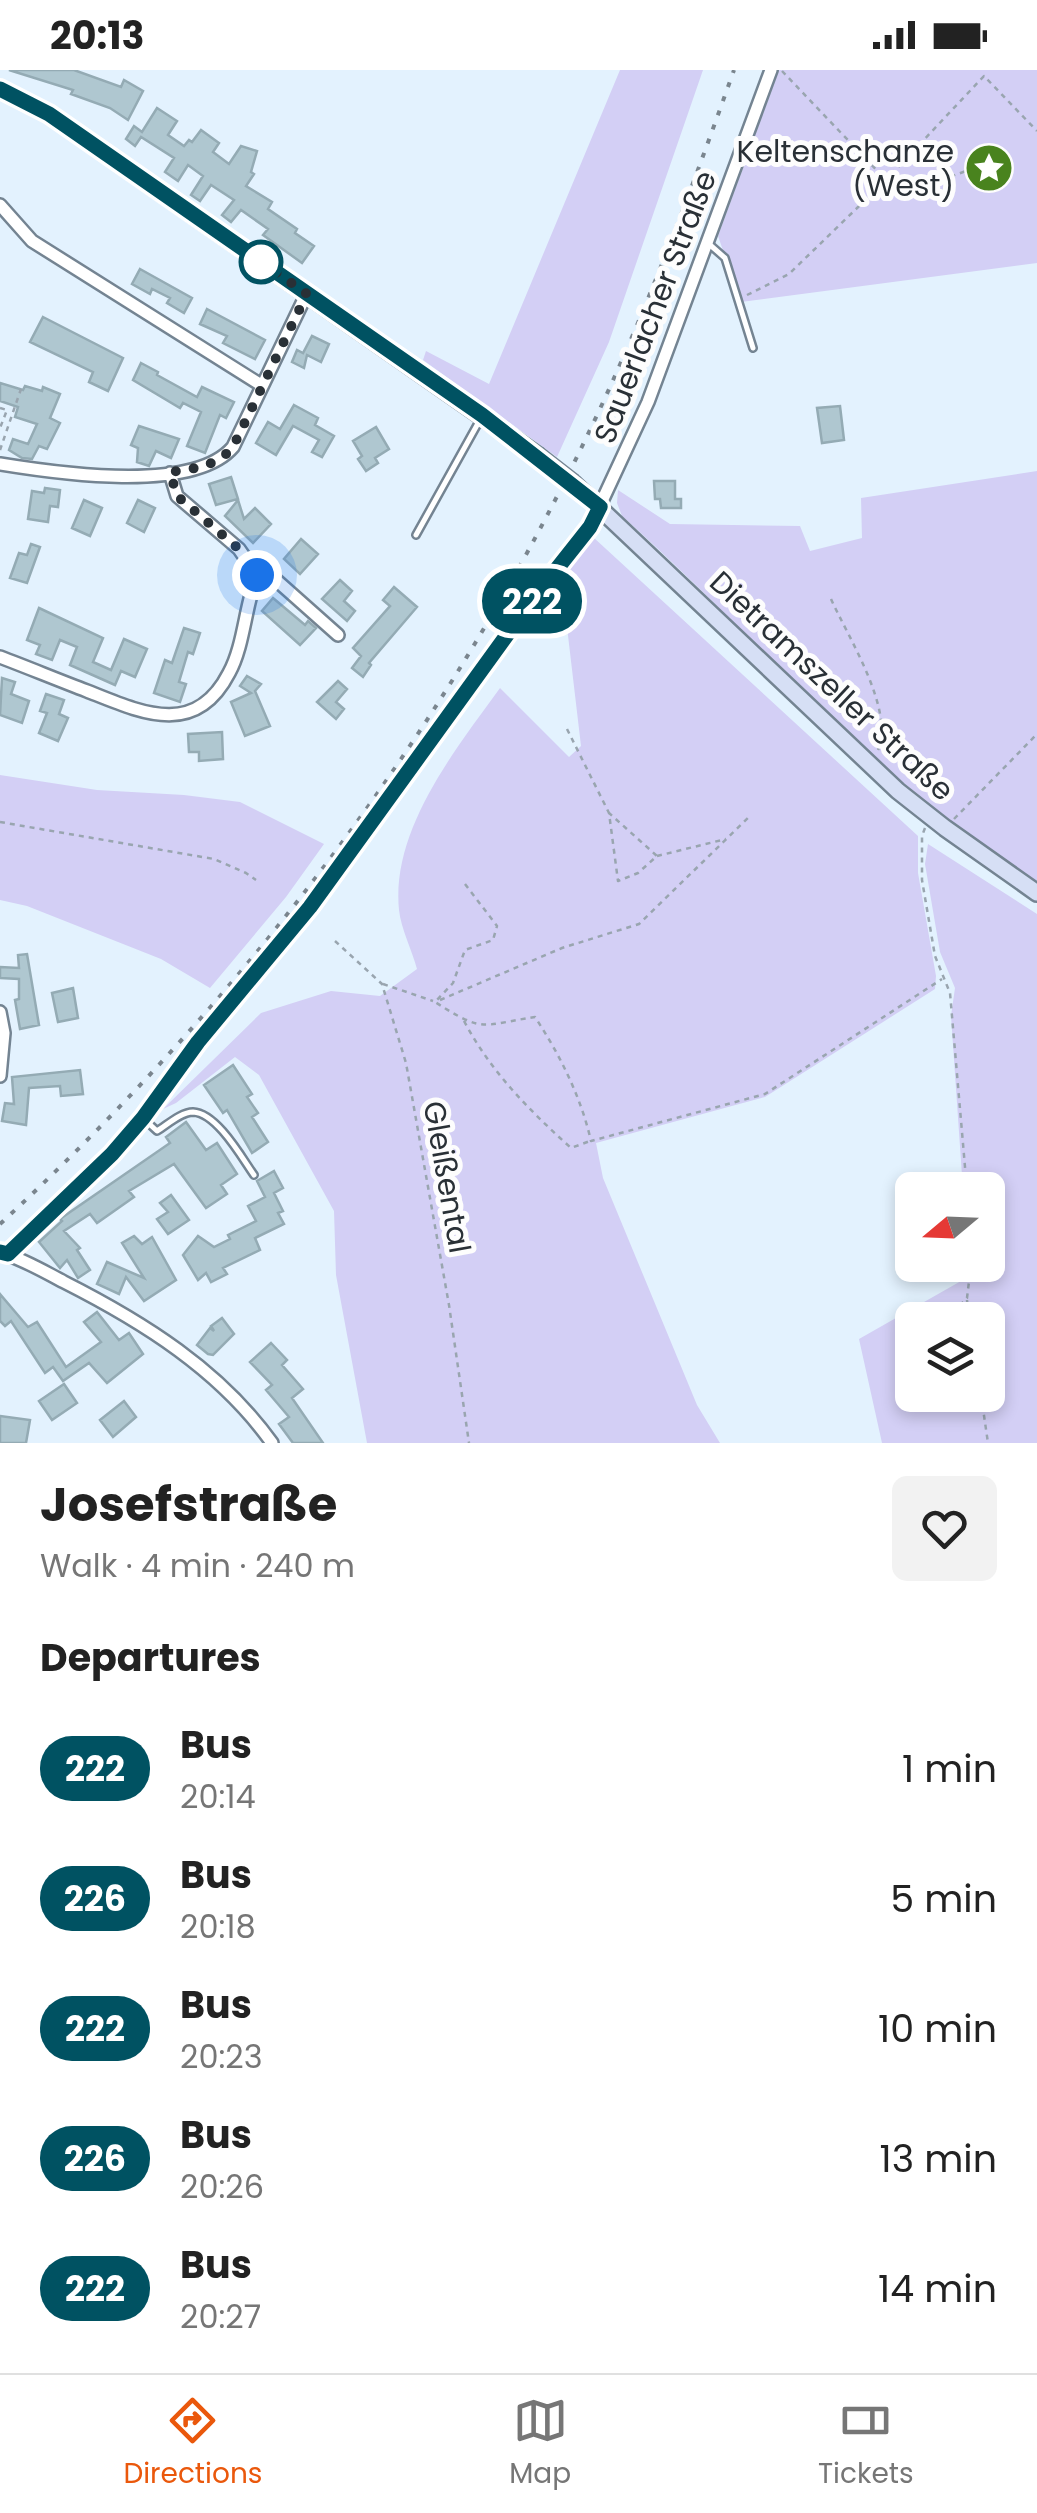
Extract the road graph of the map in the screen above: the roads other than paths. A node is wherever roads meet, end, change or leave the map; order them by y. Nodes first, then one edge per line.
1 (771, 70) edge
2 (0, 90) edge
3 (0, 205) edge
4 (708, 244) junction
5 (306, 293) junction
6 (753, 348) dead end
7 (261, 385) junction
8 (482, 415) junction
9 (0, 464) edge
10 (170, 472) junction
11 (600, 507) junction
12 (416, 535) dead end
13 (257, 575) junction
14 (338, 634) dead end
15 (0, 657) edge
16 (1037, 893) edge
17 (0, 1012) edge
18 (0, 1076) edge
19 (143, 1118) junction
20 (254, 1175) dead end
21 (4, 1253) edge
22 (272, 1443) edge

1 - 4 street, Sauerlacher Straße
2 - 5 main road, Dietramszeller Straße
3 - 7 street
4 - 6 lane
4 - 11 street, Sauerlacher Straße
5 - 7 street
5 - 8 main road, Dietramszeller Straße
7 - 10 street
8 - 11 main road, Dietramszeller Straße, bridge
8 - 12 lane
9 - 10 street
10 - 13 street
11 - 16 main road, Dietramszeller Straße
11 - 19 street, Sauerlacher Straße
13 - 14 street
13 - 15 street
17 - 18 street
19 - 20 lane
19 - 21 street, Sauerlacher Straße
21 - 22 street

